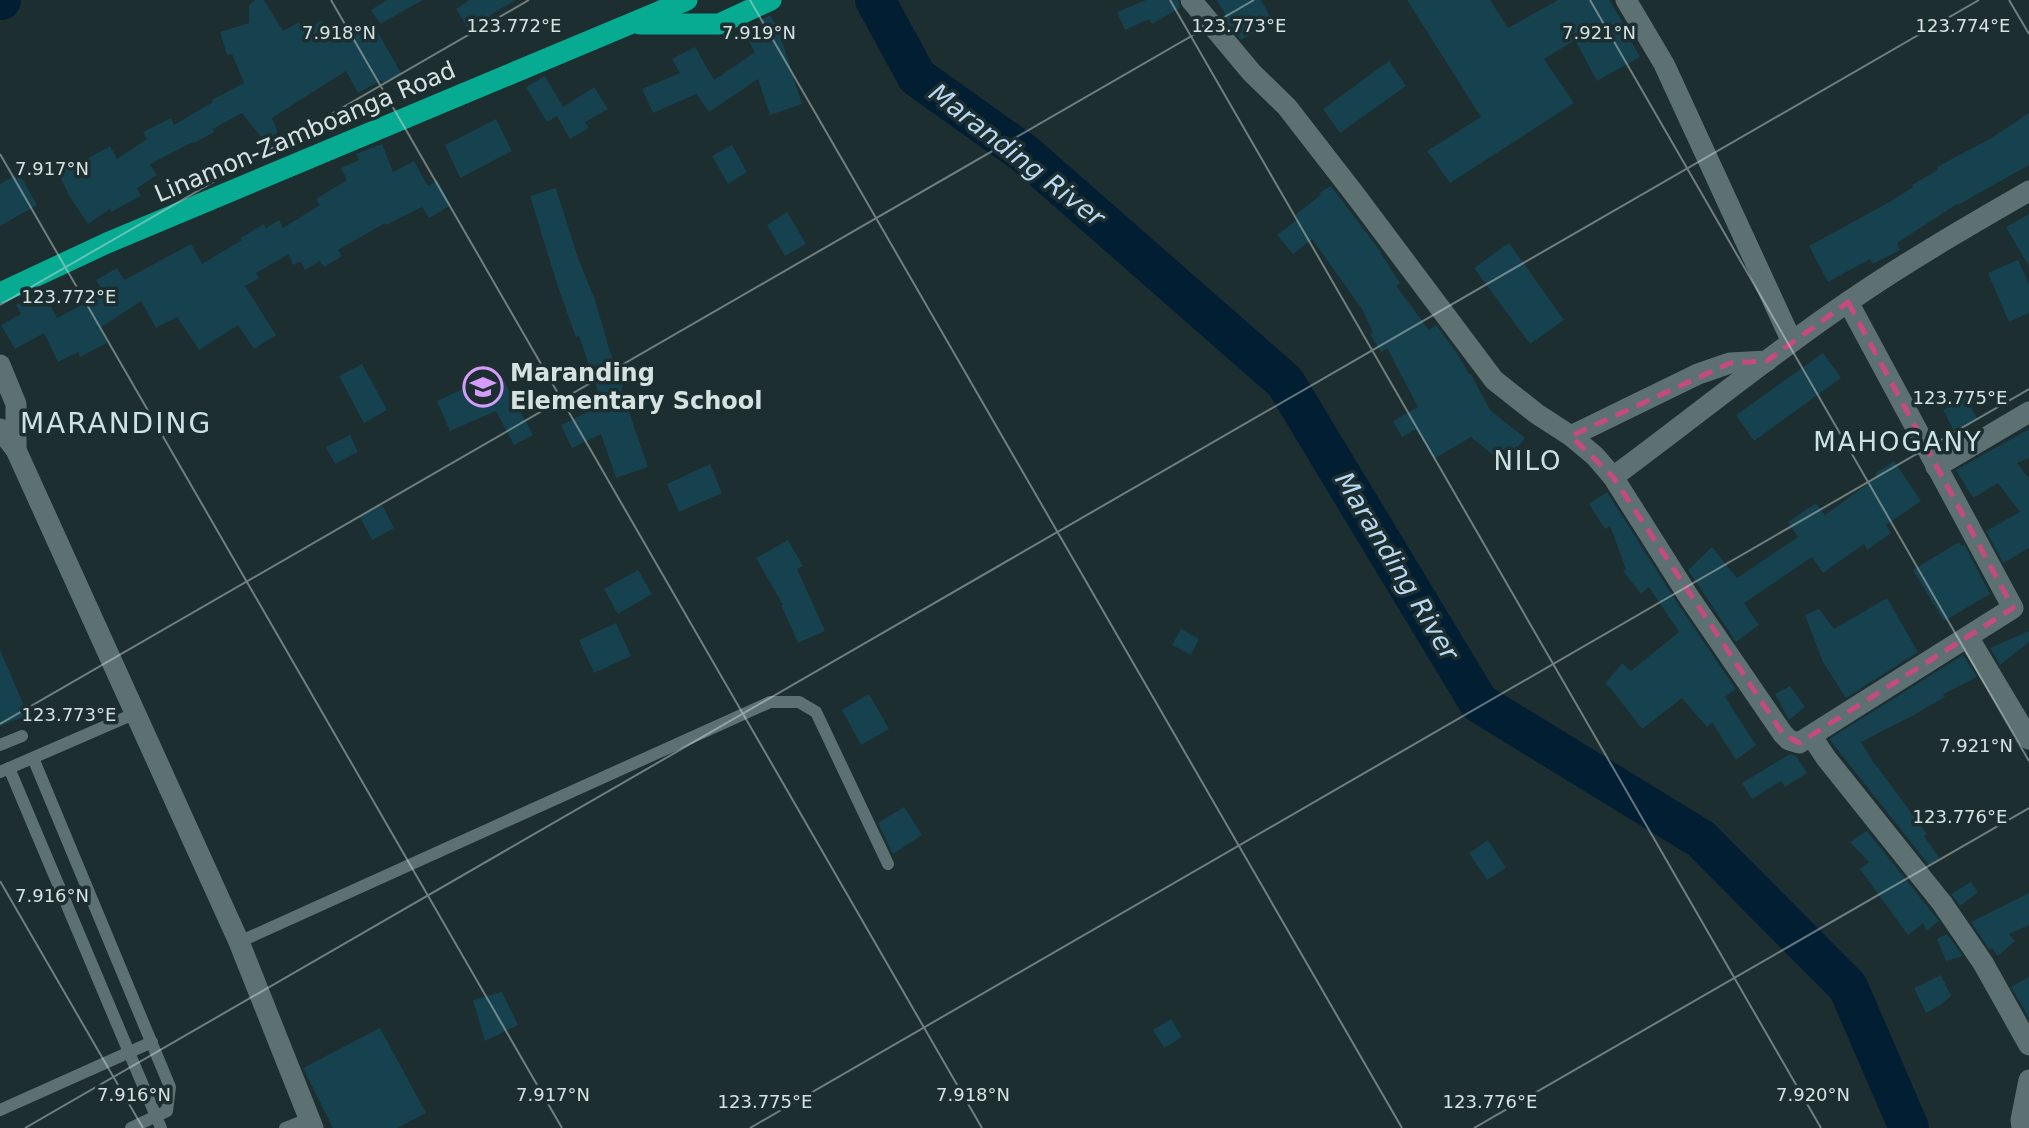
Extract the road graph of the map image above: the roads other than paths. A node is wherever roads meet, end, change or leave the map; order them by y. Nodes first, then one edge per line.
1 (687, 0) edge
2 (771, 0) edge
3 (1191, 0) edge
4 (1626, 0) edge
5 (631, 24) junction
6 (2029, 191) edge
7 (0, 293) edge
8 (1848, 302) junction
9 (1792, 342) junction
10 (1767, 361) junction
11 (0, 365) edge
12 (2029, 412) edge
13 (0, 429) edge
14 (1571, 436) junction
15 (16, 450) junction
16 (1936, 467) junction
17 (1613, 477) junction
18 (2021, 605) edge
19 (1968, 637) junction
20 (136, 713) junction
21 (22, 736) dead end
22 (1812, 737) junction
23 (2029, 739) edge
24 (0, 745) edge
25 (33, 758) junction
26 (4, 770) edge
27 (888, 864) dead end
28 (239, 942) junction
29 (152, 1042) junction
30 (2029, 1045) edge
31 (129, 1052) junction
32 (2029, 1080) edge
33 (0, 1110) edge
34 (158, 1123) edge
35 (311, 1124) edge
36 (131, 1128) edge
37 (285, 1128) edge
38 (2022, 1128) edge

1 - 5 highway, Linamon-Zamboanga Road
2 - 5 highway, Linamon-Zamboanga Road
3 - 14 street
4 - 9 street
5 - 7 highway, Linamon-Zamboanga Road
6 - 8 street
8 - 9 street
8 - 16 street
9 - 10 street
10 - 14 street
10 - 17 street
11 - 15 street
12 - 16 street
13 - 15 street
14 - 17 street
15 - 20 street
16 - 18 street
17 - 22 street
18 - 19 street
19 - 22 street
19 - 23 street
20 - 25 lane
20 - 28 street
21 - 24 lane
22 - 30 street
25 - 26 lane
25 - 29 lane
26 - 31 lane
27 - 28 lane
28 - 35 street
29 - 31 lane
29 - 34 lane
31 - 33 lane
31 - 34 lane
32 - 38 street
34 - 36 lane
35 - 37 lane

